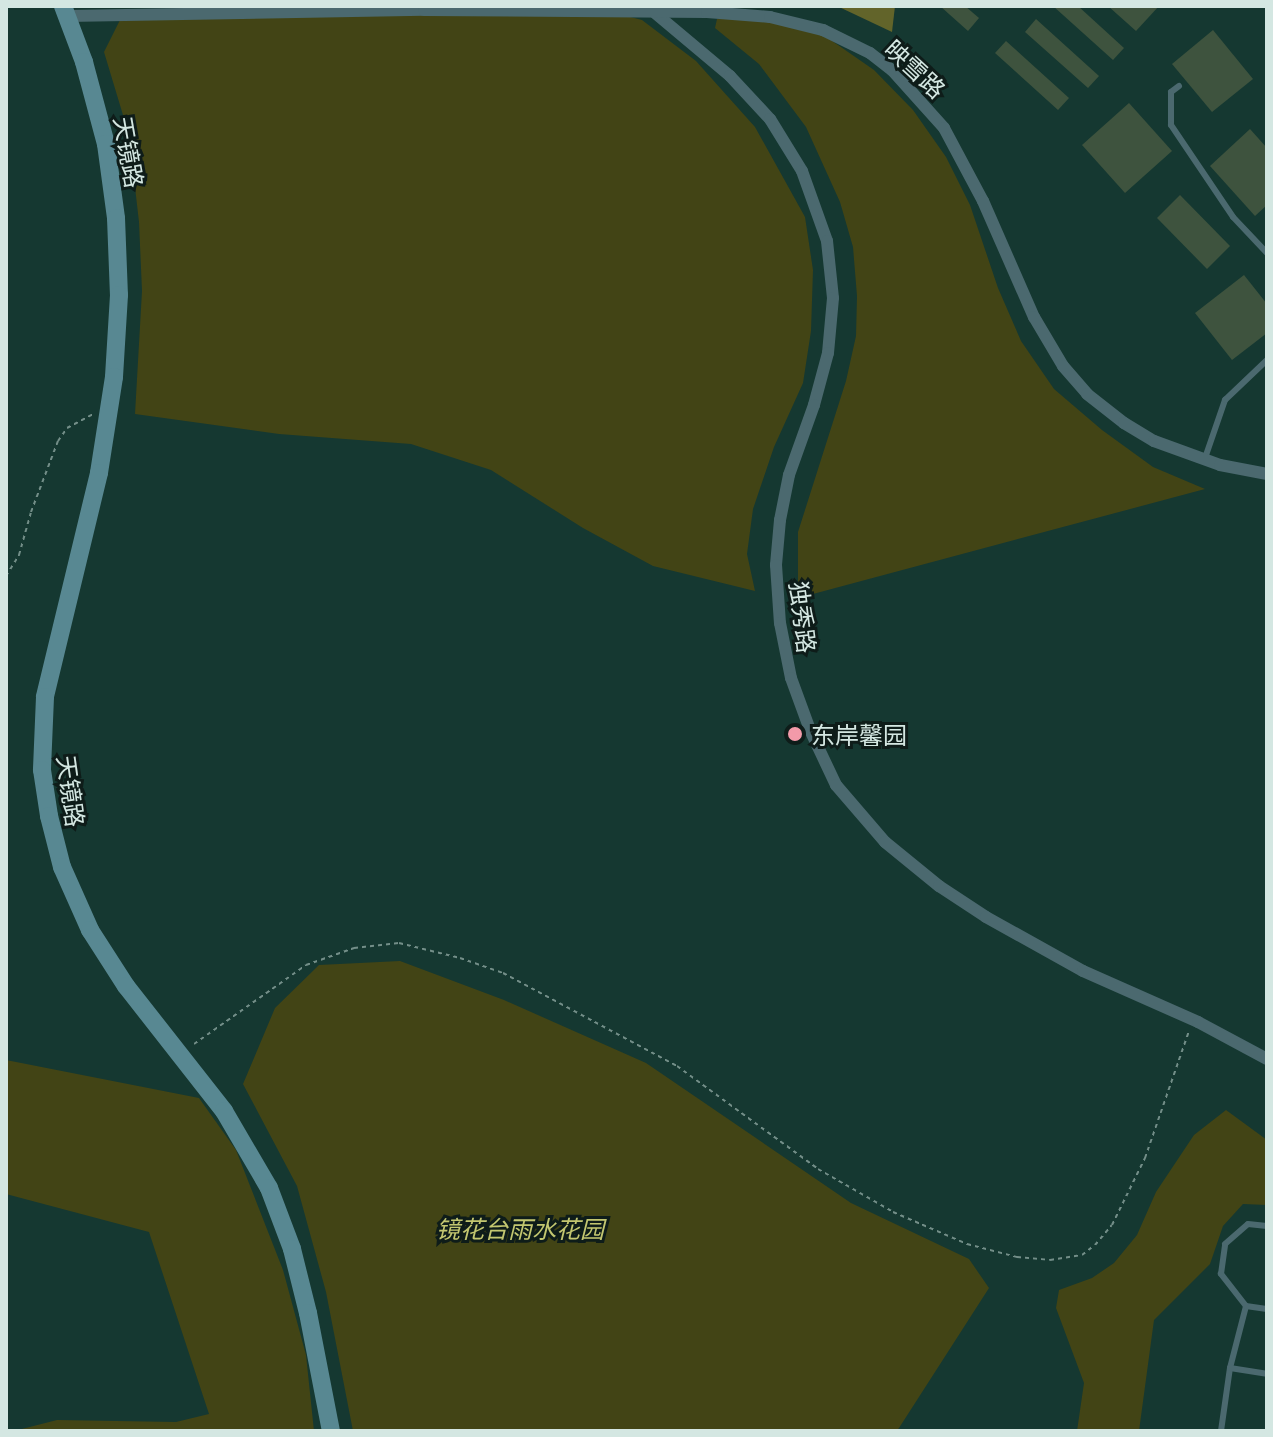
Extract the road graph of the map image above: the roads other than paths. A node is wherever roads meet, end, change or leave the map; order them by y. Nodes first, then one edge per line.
1 (424, 8) edge
2 (650, 9) edge
3 (65, 11) edge
4 (1179, 86) dead end
5 (1267, 253) edge
6 (1267, 360) edge
7 (1204, 461) junction
8 (1267, 474) edge
9 (1267, 1059) edge
10 (1267, 1226) edge
11 (1246, 1306) junction
12 (1267, 1309) edge
13 (1230, 1368) junction
14 (1267, 1374) edge
15 (331, 1431) edge
16 (1221, 1431) edge

1 - 2 street, 映雪路
1 - 3 street, 映雪路
2 - 7 street, 映雪路
2 - 9 street, 独秀路
3 - 15 street, 天镜路
4 - 5 lane
6 - 7 lane
7 - 8 street, 映雪路
10 - 11 lane
11 - 12 lane
11 - 13 lane
13 - 14 lane
13 - 16 lane

